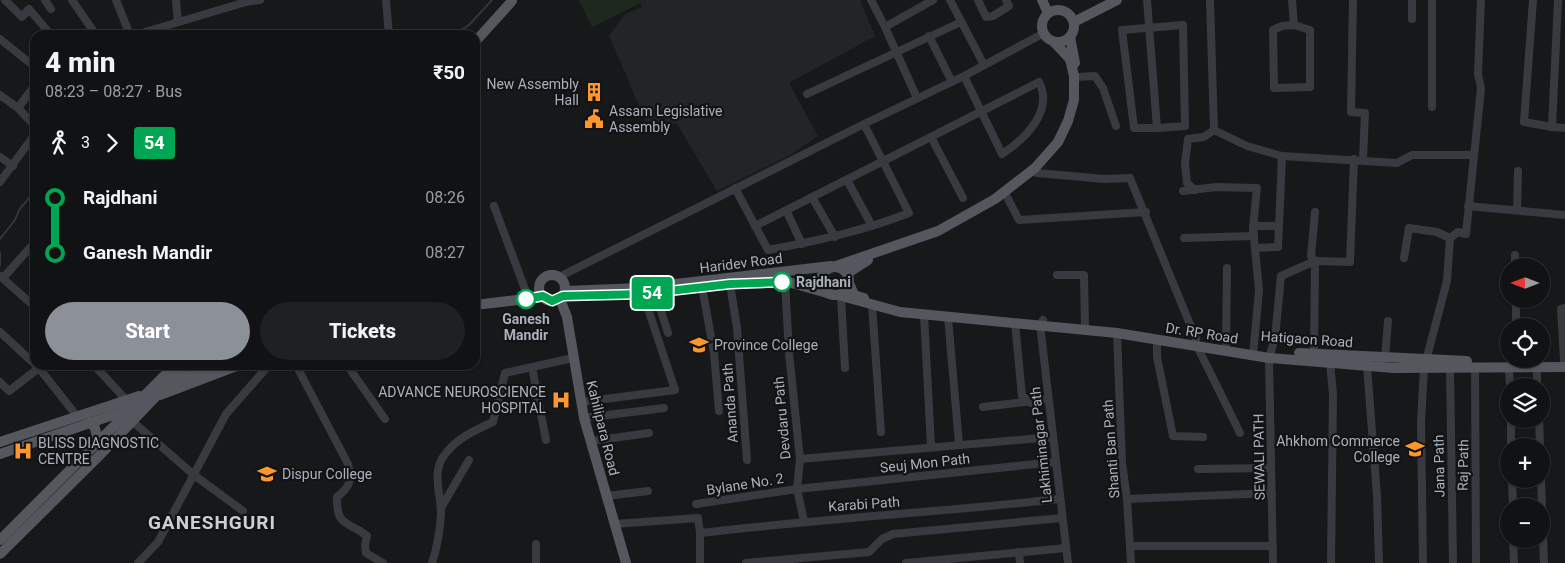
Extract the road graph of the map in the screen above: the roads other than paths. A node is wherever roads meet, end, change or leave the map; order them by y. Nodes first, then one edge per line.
1 (5, 0) edge
2 (45, 0) edge
3 (72, 0) edge
4 (116, 0) edge
5 (176, 0) edge
6 (220, 0) edge
7 (260, 0) edge
8 (386, 0) edge
9 (512, 0) edge
10 (871, 0) edge
11 (933, 0) edge
12 (950, 0) edge
13 (978, 0) edge
14 (1006, 0) edge
15 (1042, 0) edge
16 (1106, 0) edge
17 (1117, 0) edge
18 (1147, 0) edge
19 (1210, 0) edge
20 (1292, 0) edge
21 (1352, 0) edge
22 (1412, 0) edge
23 (1432, 0) edge
24 (1481, 0) edge
25 (1533, 0) edge
26 (1558, 0) edge
27 (246, 1) edge
28 (1051, 8) edge
29 (52, 10) dead end
30 (221, 10) junction
31 (1073, 19) junction
32 (1412, 19) dead end
33 (178, 22) junction
34 (961, 22) junction
35 (1294, 25) junction
36 (1149, 26) junction
37 (885, 27) junction
38 (47, 30) edge
39 (93, 30) edge
40 (128, 30) edge
41 (152, 30) edge
42 (389, 30) edge
43 (479, 30) edge
44 (1044, 33) junction
45 (480, 36) edge
46 (929, 36) junction
47 (1070, 37) junction
48 (0, 39) edge
49 (1054, 42) junction
50 (897, 52) junction
51 (30, 63) edge
52 (984, 65) junction
53 (964, 76) junction
54 (1076, 77) junction
55 (952, 82) junction
56 (30, 92) edge
57 (807, 94) dead end
58 (0, 95) edge
59 (917, 98) junction
60 (1432, 107) dead end
61 (18, 108) junction
62 (982, 111) junction
63 (30, 121) edge
64 (864, 124) junction
65 (1116, 126) dead end
66 (1552, 127) junction
67 (1157, 128) junction
68 (1565, 128) edge
69 (1214, 130) junction
70 (931, 137) junction
71 (30, 141) edge
72 (1473, 155) junction
73 (1282, 156) junction
74 (0, 157) edge
75 (1354, 159) junction
76 (1363, 159) junction
77 (882, 162) junction
78 (13, 166) junction
79 (1035, 171) junction
80 (1518, 171) dead end
81 (1, 180) edge
82 (847, 180) junction
83 (735, 188) junction
84 (1195, 190) junction
85 (1183, 191) dead end
86 (812, 197) junction
87 (1007, 197) junction
88 (963, 198) dead end
89 (494, 206) dead end
90 (1468, 206) junction
91 (786, 210) junction
92 (1517, 210) junction
93 (1146, 212) junction
94 (1315, 212) dead end
95 (1565, 215) edge
96 (755, 226) junction
97 (872, 226) junction
98 (1253, 226) junction
99 (1279, 226) junction
100 (1254, 236) junction
101 (835, 237) junction
102 (1184, 238) dead end
103 (1450, 238) junction
104 (802, 244) junction
105 (30, 247) edge
106 (1256, 248) junction
107 (1404, 258) dead end
108 (1315, 261) junction
109 (834, 266) junction
110 (1227, 268) dead end
111 (1057, 275) dead end
112 (1, 277) edge
113 (559, 277) junction
114 (848, 278) junction
115 (785, 281) junction
116 (540, 284) junction
117 (730, 284) junction
118 (702, 287) junction
119 (642, 291) junction
120 (526, 292) junction
121 (655, 292) junction
122 (563, 295) junction
123 (835, 295) junction
124 (543, 296) junction
125 (480, 299) edge
126 (30, 303) edge
127 (480, 304) edge
128 (872, 305) junction
129 (1565, 308) edge
130 (924, 315) junction
131 (948, 317) junction
132 (1388, 321) dead end
133 (1015, 323) junction
134 (1041, 323) junction
135 (1085, 325) junction
136 (0, 332) edge
137 (668, 333) dead end
138 (1117, 333) junction
139 (1157, 340) junction
140 (1197, 342) junction
141 (1226, 344) junction
142 (1253, 352) junction
143 (1314, 354) junction
144 (1270, 355) junction
145 (573, 358) junction
146 (1384, 358) junction
147 (30, 360) edge
148 (1330, 363) junction
149 (1500, 363) edge
150 (1550, 363) edge
151 (1565, 363) edge
152 (1426, 364) junction
153 (1500, 365) edge
154 (1367, 366) junction
155 (1550, 366) edge
156 (532, 367) junction
157 (844, 368) dead end
158 (1450, 368) junction
159 (1475, 368) junction
160 (1537, 368) edge
161 (36, 370) edge
162 (41, 370) edge
163 (98, 370) edge
164 (162, 370) edge
165 (170, 370) edge
166 (184, 370) edge
167 (184, 370) edge
168 (225, 370) edge
169 (265, 370) edge
170 (299, 370) edge
171 (351, 370) edge
172 (1538, 378) edge
173 (154, 380) junction
174 (0, 382) edge
175 (170, 383) junction
176 (157, 396) junction
177 (143, 398) junction
178 (1048, 400) junction
179 (581, 402) junction
180 (1031, 403) junction
181 (128, 404) junction
182 (983, 407) dead end
183 (664, 408) dead end
184 (719, 411) dead end
185 (76, 415) junction
186 (584, 418) junction
187 (89, 419) junction
188 (385, 419) dead end
189 (132, 421) junction
190 (649, 432) dead end
191 (881, 432) dead end
192 (1240, 433) dead end
193 (1052, 437) junction
194 (1203, 437) dead end
195 (97, 439) junction
196 (546, 440) dead end
197 (591, 441) junction
198 (0, 442) edge
199 (959, 444) junction
200 (0, 446) edge
201 (931, 446) junction
202 (102, 453) junction
203 (0, 454) edge
204 (800, 459) junction
205 (469, 460) dead end
206 (746, 460) dead end
207 (1055, 462) junction
208 (1272, 468) junction
209 (1198, 469) dead end
210 (194, 475) junction
211 (1541, 488) edge
212 (797, 489) junction
213 (648, 491) dead end
214 (1272, 493) junction
215 (607, 496) junction
216 (1059, 499) junction
217 (1127, 499) junction
218 (696, 504) dead end
219 (440, 509) junction
220 (243, 511) dead end
221 (1062, 518) junction
222 (804, 521) junction
223 (615, 524) junction
224 (0, 531) edge
225 (700, 533) junction
226 (0, 540) edge
227 (536, 544) dead end
228 (1130, 546) junction
229 (1273, 546) junction
230 (0, 547) edge
231 (1066, 548) junction
232 (1513, 548) edge
233 (1019, 552) junction
234 (0, 554) edge
235 (142, 562) edge
236 (383, 563) edge
237 (432, 563) edge
238 (536, 563) edge
239 (626, 563) edge
240 (700, 563) edge
241 (746, 563) edge
242 (905, 563) edge
243 (1020, 563) edge
244 (1068, 563) edge
245 (1131, 563) edge
246 (1273, 563) edge
247 (1331, 563) edge
248 (1379, 563) edge
249 (1424, 563) edge
250 (1453, 563) edge
251 (1476, 563) edge
252 (1514, 563) edge
253 (1544, 563) edge

1 - 38 street
2 - 29 street
3 - 39 street
4 - 40 street
5 - 33 street
6 - 30 street
7 - 27 street
8 - 42 street
9 - 43 main road
9 - 45 main road
10 - 37 street
11 - 37 street
12 - 34 street
13 - 14 street
15 - 28 main road
16 - 31 main road
17 - 31 main road
18 - 36 street
19 - 69 street
20 - 35 street
21 - 76 street
22 - 32 street
23 - 60 street
24 - 72 street
25 - 66 street
26 - 66 street
27 - 30 street
28 - 31 main road
28 - 44 main road
30 - 33 street
31 - 47 main road
33 - 41 street
34 - 46 street
34 - 52 street
35 - 35 street
36 - 67 street
36 - 67 street
36 - 67 street
37 - 50 street
44 - 49 main road
44 - 52 street
46 - 50 street
46 - 55 street
47 - 49 main road
47 - 54 main road
48 - 51 street
49 - 79 main road
50 - 57 street
50 - 59 street
52 - 53 street
53 - 55 street
53 - 62 street
54 - 65 street
54 - 79 main road
55 - 59 street
56 - 61 street
58 - 61 street
59 - 64 street
61 - 63 street
62 - 62 street
62 - 70 street
64 - 77 street
64 - 83 street
66 - 68 street
69 - 73 street
69 - 84 street
70 - 77 street
70 - 88 street
71 - 78 street
72 - 76 street
72 - 90 street
73 - 75 street
73 - 99 street
74 - 78 street
75 - 76 street
75 - 108 street
77 - 82 street
77 - 97 street
78 - 81 street
79 - 87 main road
79 - 93 street
79 - 109 main road, Haridev Road
80 - 92 street
82 - 86 street
82 - 97 street
83 - 96 street
83 - 113 street
84 - 85 street
84 - 98 street
86 - 91 street
86 - 101 street
87 - 93 street
87 - 114 main road
89 - 120 street
90 - 92 street
90 - 103 street
91 - 96 street
91 - 104 street
92 - 95 street
93 - 140 street
94 - 108 street
96 - 104 street
97 - 101 street
98 - 99 street
98 - 100 street
99 - 106 street
100 - 102 street
100 - 106 street
101 - 104 street
103 - 107 street
103 - 152 street
105 - 112 street
106 - 142 street
108 - 143 street
108 - 144 street, SEWALI PATH
109 - 114 main road
109 - 119 main road, Haridev Road
109 - 123 main road
110 - 141 street
111 - 135 street
112 - 126 street
113 - 116 main road
113 - 122 main road
114 - 123 main road
114 - 134 main road, Hatigaon Road
115 - 117 main road, Haridev Road
115 - 123 main road, Haridev Road
115 - 204 street, Devdaru Path
116 - 120 main road
116 - 124 main road
117 - 118 main road, Haridev Road
117 - 206 street, Ananda Path
118 - 121 main road, Haridev Road
118 - 184 street
119 - 121 main road, Haridev Road
119 - 122 main road, Haridev Road
119 - 179 street
120 - 125 main road
121 - 137 street
122 - 124 main road
122 - 145 main road, Kahilipara Road
123 - 128 main road, Dr. RP Road
123 - 157 street
124 - 127 main road
128 - 130 main road, Dr. RP Road
128 - 191 street
129 - 151 street
130 - 131 main road, Dr. RP Road
130 - 201 street
131 - 133 main road, Dr. RP Road
131 - 199 street
132 - 146 street
133 - 134 main road, Dr. RP Road
133 - 180 street
134 - 135 main road, Hatigaon Road
134 - 138 main road, Dr. RP Road
134 - 178 street, Lakhiminagar Path
135 - 140 main road, Hatigaon Road
136 - 147 street
138 - 139 main road, Dr. RP Road
138 - 217 street, Shanti Ban Path
139 - 140 main road, Dr. RP Road
139 - 194 street
140 - 141 main road, Hatigaon Road
140 - 142 main road, Dr. RP Road
140 - 192 street
141 - 142 main road, Hatigaon Road
142 - 144 main road, Dr. RP Road
143 - 144 main road, Hatigaon Road
143 - 146 main road, Hatigaon Road
144 - 148 main road, Dr. RP Road
144 - 208 street, SEWALI PATH
145 - 156 street
145 - 179 main road, Kahilipara Road
146 - 152 main road, Hatigaon Road
148 - 154 main road, Dr. RP Road
148 - 247 street
149 - 152 main road, Hatigaon Road
150 - 151 main road, Hatigaon Road
151 - 155 main road, Dr. RP Road
152 - 154 main road, Dr. RP Road
152 - 158 main road, Dr. RP Road
152 - 249 street
153 - 159 main road, Dr. RP Road
154 - 248 street
156 - 196 street
156 - 219 street
158 - 159 main road, Dr. RP Road
158 - 250 street, Jana Path
159 - 251 street, Raj Path
160 - 172 street
161 - 174 street
162 - 185 street
163 - 181 street
164 - 173 main road
165 - 177 main road
166 - 175 main road
167 - 230 main road
168 - 176 main road
169 - 210 street
170 - 236 street
171 - 188 street
173 - 175 main road
173 - 177 main road
175 - 176 main road
176 - 177 main road
177 - 181 main road
177 - 187 main road
177 - 189 main road
177 - 195 main road
178 - 180 street
178 - 193 street, Lakhiminagar Path
179 - 186 main road, Kahilipara Road
180 - 182 street
181 - 185 main road
181 - 187 main road
181 - 195 main road
183 - 186 street
185 - 198 main road
186 - 197 main road, Kahilipara Road
187 - 195 main road
187 - 200 main road
187 - 203 main road
189 - 202 main road
189 - 210 street
190 - 197 street
193 - 199 street
193 - 207 street, Lakhiminagar Path
195 - 202 main road
195 - 224 main road
195 - 226 main road
197 - 215 main road, Kahilipara Road
199 - 201 street
201 - 204 street
202 - 234 main road
204 - 212 street, Devdaru Path
205 - 219 street
207 - 212 street, Seuj Mon Path
207 - 216 street, Lakhiminagar Path
208 - 209 street
208 - 214 street, SEWALI PATH
210 - 220 street
210 - 235 street
211 - 253 street
212 - 218 street, Bylane No. 2
212 - 222 street, Devdaru Path
213 - 215 street
214 - 217 street
214 - 229 street, SEWALI PATH
215 - 223 main road, Kahilipara Road
216 - 221 street, Lakhiminagar Path
216 - 222 street, Karabi Path
217 - 228 street, Shanti Ban Path
219 - 237 street
221 - 231 street, Lakhiminagar Path
221 - 241 street
222 - 225 street, Karabi Path
223 - 225 street
223 - 239 main road, Kahilipara Road
225 - 240 street
227 - 238 street
228 - 229 street
228 - 245 street, Shanti Ban Path
229 - 246 street, SEWALI PATH
231 - 233 street
231 - 244 street, Lakhiminagar Path
232 - 252 street
233 - 242 street
233 - 243 street

